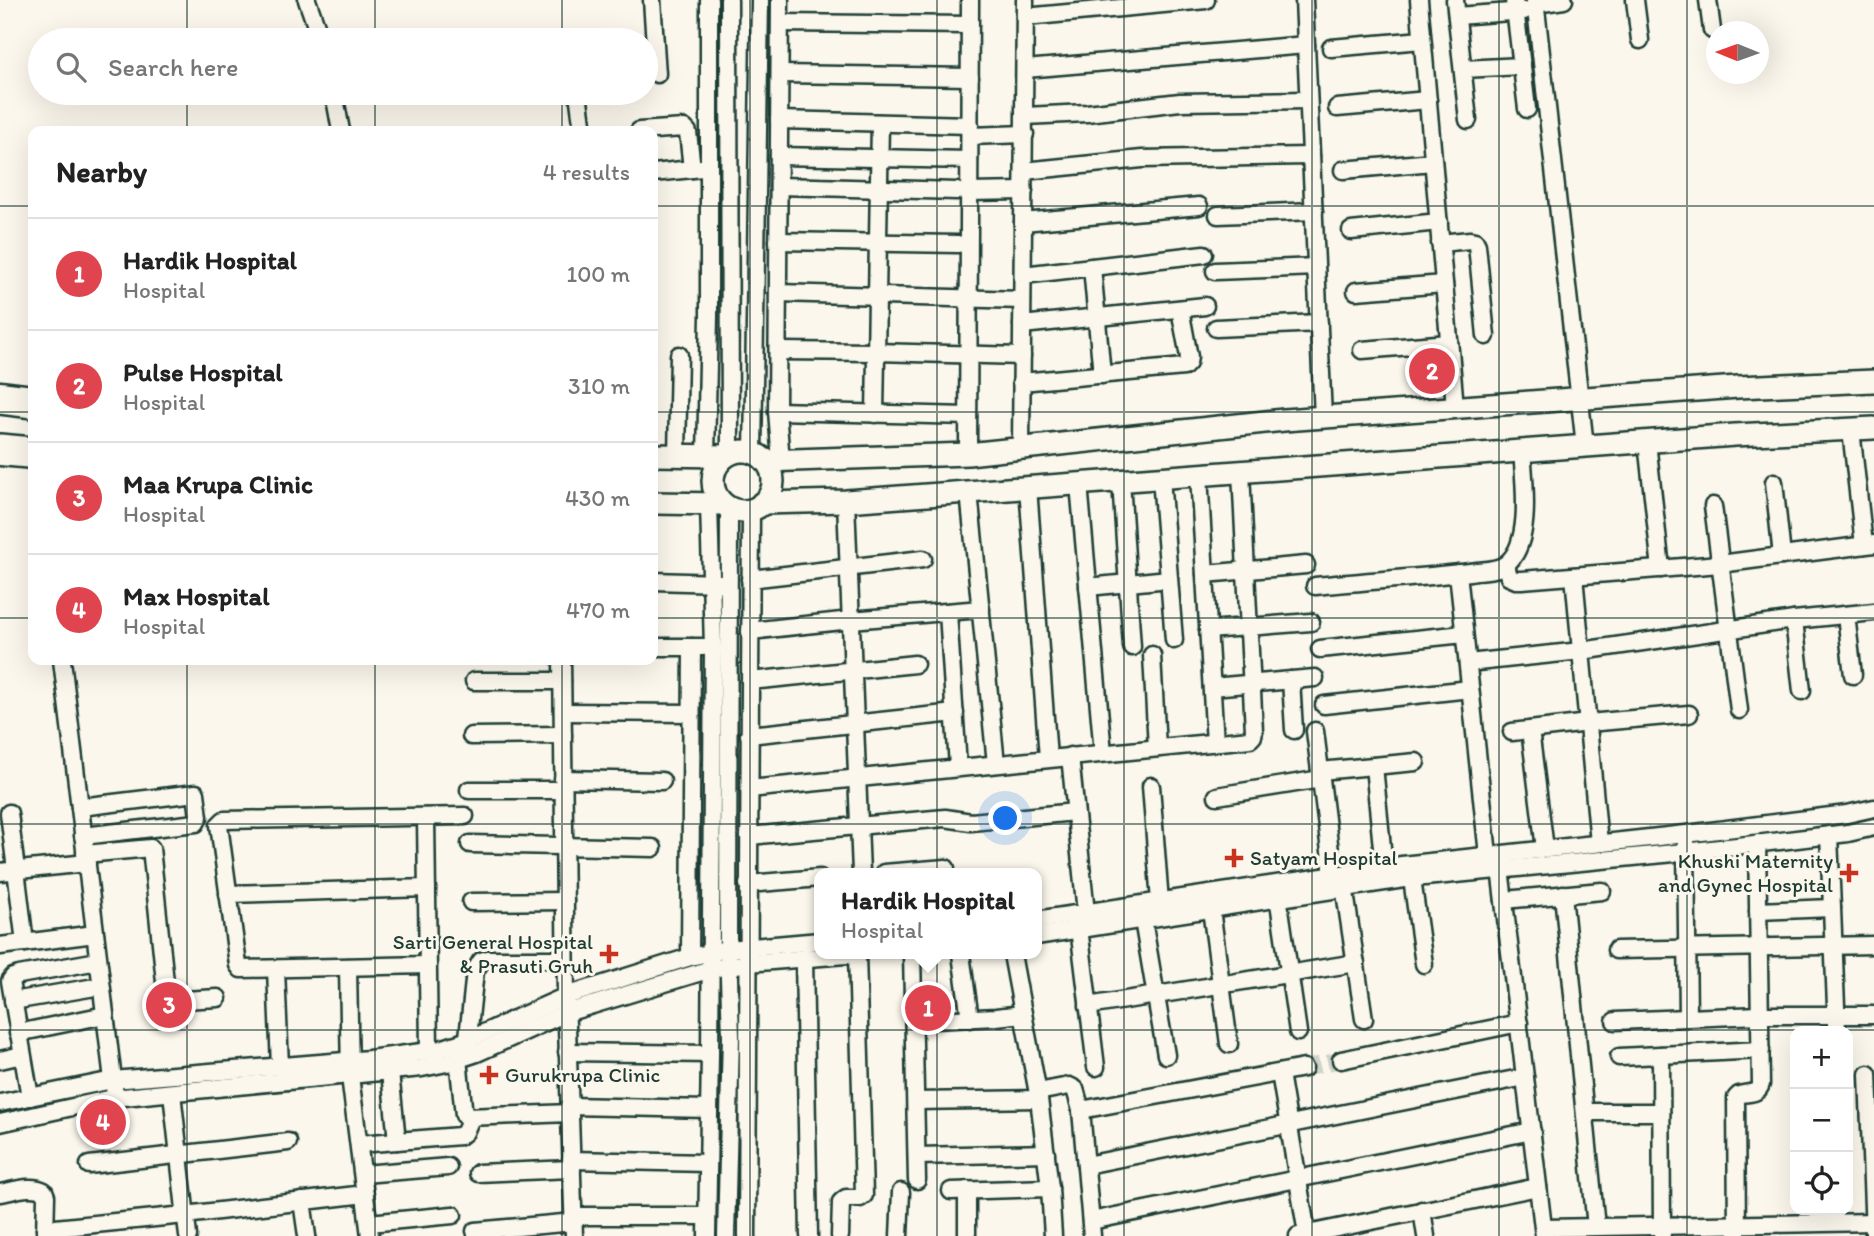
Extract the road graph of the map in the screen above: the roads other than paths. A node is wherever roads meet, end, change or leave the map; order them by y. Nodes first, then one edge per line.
1 (307, 0) edge
2 (652, 0) edge
3 (709, 0) edge
4 (729, 0) edge
5 (760, 0) edge
6 (780, 0) edge
7 (970, 0) edge
8 (1025, 0) edge
9 (1206, 0) edge
10 (1304, 0) edge
11 (1419, 0) edge
12 (1564, 0) edge
13 (1635, 0) edge
14 (1708, 0) edge
15 (1535, 5) edge
16 (1515, 6) edge
17 (1456, 8) edge
18 (1025, 17) junction
19 (1712, 21) edge
20 (780, 23) junction
21 (970, 25) junction
22 (317, 28) edge
23 (651, 28) edge
24 (1422, 40) junction
25 (1640, 40) dead end
26 (1306, 45) junction
27 (1331, 48) dead end
28 (1522, 66) junction
29 (1025, 69) junction
30 (1463, 69) junction
31 (780, 74) junction
32 (970, 77) junction
33 (1308, 100) junction
34 (1428, 100) junction
35 (336, 105) edge
36 (580, 105) edge
37 (1337, 108) dead end
38 (1527, 109) dead end
39 (1025, 116) junction
40 (779, 120) junction
41 (1468, 120) dead end
42 (880, 123) junction
43 (340, 126) edge
44 (582, 126) edge
45 (658, 130) edge
46 (970, 131) junction
47 (1025, 134) junction
48 (779, 156) junction
49 (1311, 156) junction
50 (879, 158) junction
51 (970, 160) junction
52 (1433, 162) junction
53 (729, 166) junction
54 (709, 168) junction
55 (692, 169) junction
56 (1343, 170) dead end
57 (1024, 171) junction
58 (658, 172) edge
59 (779, 186) junction
60 (879, 189) junction
61 (1024, 191) junction
62 (963, 192) junction
63 (1199, 205) dead end
64 (1314, 211) junction
65 (1218, 215) dead end
66 (1024, 222) junction
67 (1438, 222) junction
68 (1351, 231) dead end
69 (778, 240) junction
70 (878, 242) junction
71 (1440, 243) junction
72 (958, 244) dead end
73 (1204, 254) dead end
74 (1092, 267) junction
75 (1316, 267) junction
76 (1215, 271) dead end
77 (1023, 275) junction
78 (1444, 284) junction
79 (1356, 291) dead end
80 (778, 293) junction
81 (877, 296) junction
82 (969, 298) junction
83 (1022, 300) junction
84 (1205, 306) dead end
85 (1181, 309) junction
86 (1097, 318) junction
87 (1319, 323) junction
88 (1022, 325) junction
89 (1216, 328) dead end
90 (1486, 336) dead end
91 (1449, 343) junction
92 (1362, 349) dead end
93 (778, 351) junction
94 (876, 352) junction
95 (968, 354) junction
96 (679, 355) dead end
97 (1022, 356) junction
98 (1101, 375) junction
99 (1874, 381) edge
100 (1021, 382) junction
101 (0, 390) edge
102 (28, 393) edge
103 (1580, 398) junction
104 (0, 403) edge
105 (28, 406) edge
106 (1455, 407) junction
107 (777, 411) junction
108 (875, 414) junction
109 (968, 416) junction
110 (1323, 417) junction
111 (1874, 428) edge
112 (1851, 430) junction
113 (1647, 442) junction
114 (0, 444) edge
115 (1585, 446) junction
116 (28, 447) edge
117 (1021, 448) junction
118 (1522, 451) junction
119 (968, 454) junction
120 (658, 455) edge
121 (677, 455) junction
122 (721, 455) junction
123 (0, 457) edge
124 (766, 458) junction
125 (28, 460) edge
126 (1241, 472) junction
127 (1199, 475) junction
128 (1161, 478) junction
129 (1121, 481) junction
130 (1773, 482) dead end
131 (1079, 484) junction
132 (1028, 487) junction
133 (969, 492) junction
134 (846, 501) junction
135 (658, 503) edge
136 (721, 505) junction
137 (757, 506) junction
138 (1713, 506) dead end
139 (1869, 544) edge
140 (1782, 556) junction
141 (923, 559) dead end
142 (1720, 564) junction
143 (1306, 565) dead end
144 (1506, 565) junction
145 (849, 568) junction
146 (1661, 569) junction
147 (1246, 570) junction
148 (1458, 573) junction
149 (1205, 574) junction
150 (1574, 576) junction
151 (750, 579) junction
152 (1169, 579) junction
153 (658, 581) edge
154 (711, 583) junction
155 (729, 583) junction
156 (1128, 583) junction
157 (1315, 586) dead end
158 (1088, 587) junction
159 (981, 609) junction
160 (948, 612) junction
161 (1874, 612) edge
162 (1846, 615) junction
163 (851, 620) junction
164 (1794, 620) junction
165 (1311, 622) dead end
166 (1248, 627) junction
167 (1729, 629) junction
168 (1208, 630) junction
169 (750, 631) junction
170 (1464, 634) junction
171 (1174, 640) dead end
172 (658, 647) edge
173 (692, 647) junction
174 (1132, 647) dead end
175 (721, 648) junction
176 (1320, 649) dead end
177 (1581, 651) junction
178 (1152, 655) dead end
179 (1468, 663) junction
180 (915, 664) dead end
181 (63, 665) edge
182 (562, 665) edge
183 (853, 670) junction
184 (1853, 675) dead end
185 (1315, 678) dead end
186 (1291, 680) junction
187 (474, 681) dead end
188 (562, 681) junction
189 (750, 681) junction
190 (1251, 684) junction
191 (1212, 687) junction
192 (1470, 690) junction
193 (1802, 691) dead end
194 (1324, 705) dead end
195 (1739, 710) dead end
196 (562, 712) junction
197 (691, 713) junction
198 (955, 713) junction
199 (1689, 714) dead end
200 (855, 723) junction
201 (1588, 723) junction
202 (1294, 730) dead end
203 (1530, 730) junction
204 (1315, 731) dead end
205 (1512, 732) dead end
206 (563, 735) junction
207 (749, 735) junction
208 (471, 736) dead end
209 (1215, 743) junction
210 (1157, 748) junction
211 (1103, 753) junction
212 (1070, 756) junction
213 (1048, 758) junction
214 (1416, 761) dead end
215 (996, 764) junction
216 (1374, 766) junction
217 (958, 768) junction
218 (1321, 775) junction
219 (857, 778) junction
220 (662, 782) dead end
221 (563, 785) junction
222 (1151, 786) dead end
223 (749, 789) junction
224 (469, 790) dead end
225 (1217, 796) dead end
226 (80, 807) junction
227 (1874, 808) edge
228 (1075, 812) junction
229 (9, 813) dead end
230 (465, 816) dead end
231 (426, 817) junction
232 (859, 826) junction
233 (1874, 827) edge
234 (1686, 834) junction
235 (1829, 835) junction
236 (83, 836) junction
237 (749, 836) junction
238 (1599, 843) junction
239 (1756, 843) junction
240 (470, 844) dead end
241 (564, 846) junction
242 (653, 848) dead end
243 (1545, 849) junction
244 (1685, 852) junction
245 (86, 859) junction
246 (1495, 860) junction
247 (861, 868) edge
248 (1384, 868) junction
249 (8, 871) edge
250 (814, 878) edge
251 (1340, 879) junction
252 (1412, 879) junction
253 (748, 884) junction
254 (427, 888) junction
255 (1278, 891) junction
256 (1602, 891) dead end
257 (228, 894) junction
258 (1563, 894) junction
259 (1504, 900) junction
260 (565, 901) junction
261 (471, 902) dead end
262 (1160, 902) junction
263 (1832, 908) junction
264 (1211, 909) junction
265 (1758, 911) junction
266 (1080, 919) junction
267 (1042, 920) edge
268 (1143, 920) junction
269 (95, 934) junction
270 (1042, 934) edge
271 (814, 942) edge
272 (25, 943) junction
273 (1874, 945) edge
274 (0, 946) edge
275 (1833, 946) junction
276 (1687, 949) junction
277 (1759, 949) junction
278 (1616, 950) dead end
279 (710, 952) junction
280 (748, 955) junction
281 (690, 957) junction
282 (728, 957) junction
283 (814, 957) edge
284 (804, 958) junction
285 (565, 959) junction
286 (857, 959) edge
287 (912, 959) edge
288 (962, 959) edge
289 (1013, 959) edge
290 (98, 961) junction
291 (1356, 963) junction
292 (1424, 964) dead end
293 (428, 965) junction
294 (348, 967) junction
295 (276, 969) junction
296 (710, 969) junction
297 (1289, 974) junction
298 (1221, 985) junction
299 (101, 986) junction
300 (1156, 995) junction
301 (218, 998) dead end
302 (13, 1001) junction
303 (566, 1005) junction
304 (1088, 1006) junction
305 (1023, 1014) junction
306 (105, 1015) junction
307 (1874, 1015) edge
308 (1760, 1016) junction
309 (1688, 1018) junction
310 (970, 1019) junction
311 (1364, 1019) dead end
312 (914, 1021) junction
313 (1615, 1021) dead end
314 (1519, 1023) junction
315 (1836, 1023) edge
316 (1298, 1032) dead end
317 (18, 1033) junction
318 (468, 1040) junction
319 (1229, 1044) dead end
320 (1761, 1050) junction
321 (429, 1051) junction
322 (568, 1052) junction
323 (710, 1054) junction
324 (22, 1055) junction
325 (1166, 1055) dead end
326 (1661, 1055) junction
327 (1619, 1057) dead end
328 (462, 1058) junction
329 (0, 1060) edge
330 (1341, 1060) tunnel mouth
331 (280, 1067) junction
332 (1096, 1067) dead end
333 (350, 1068) junction
334 (1304, 1068) tunnel mouth
335 (390, 1072) junction
336 (1280, 1073) junction
337 (1868, 1074) dead end
338 (1525, 1077) junction
339 (113, 1080) junction
340 (172, 1093) junction
341 (1039, 1095) junction
342 (30, 1097) junction
343 (115, 1098) junction
344 (916, 1101) junction
345 (0, 1103) edge
346 (570, 1109) junction
347 (709, 1109) junction
348 (1081, 1110) junction
349 (1585, 1112) junction
350 (1661, 1112) junction
351 (471, 1118) junction
352 (0, 1123) edge
353 (1289, 1124) junction
354 (1532, 1130) junction
355 (397, 1141) junction
356 (288, 1142) dead end
357 (359, 1144) junction
358 (1046, 1153) junction
359 (179, 1155) junction
360 (917, 1156) junction
361 (707, 1163) junction
362 (572, 1164) junction
363 (89, 1165) dead end
364 (1086, 1165) junction
365 (448, 1167) dead end
366 (478, 1173) dead end
367 (363, 1174) junction
368 (1298, 1179) junction
369 (917, 1180) dead end
370 (1538, 1187) junction
371 (1050, 1188) junction
372 (901, 1192) dead end
373 (0, 1193) edge
374 (365, 1194) junction
375 (302, 1201) junction
376 (1422, 1210) junction
377 (185, 1215) junction
378 (453, 1215) dead end
379 (707, 1216) junction
380 (1811, 1216) edge
381 (574, 1225) edge
382 (1874, 1226) edge
383 (1091, 1229) edge
384 (1372, 1229) edge
385 (369, 1230) edge
386 (1592, 1230) edge
387 (1737, 1230) edge
388 (1772, 1230) edge
389 (80, 1231) edge
390 (475, 1231) dead end
391 (1626, 1231) edge
392 (1662, 1231) edge
393 (1698, 1231) edge
394 (1544, 1232) edge
395 (46, 1233) edge
396 (1309, 1235) edge
397 (188, 1236) edge
398 (307, 1236) edge
399 (706, 1236) edge
400 (726, 1236) edge
401 (747, 1236) edge
402 (809, 1236) edge
403 (840, 1236) edge
404 (899, 1236) edge
405 (967, 1236) edge
406 (1053, 1236) edge
407 (1426, 1236) edge

1 - 22 street
2 - 23 street
3 - 54 street
4 - 53 street
5 - 124 street
6 - 20 street
7 - 21 street
8 - 18 street
9 - 18 street
10 - 26 street
11 - 24 street
12 - 15 street
13 - 25 street
14 - 19 street
15 - 16 street
15 - 103 street
16 - 17 street
16 - 28 street
17 - 30 street
18 - 29 street
20 - 21 street
20 - 31 street
21 - 32 street
24 - 27 street
24 - 34 street
26 - 29 street
26 - 33 street
28 - 30 street
28 - 38 street
29 - 39 street
30 - 41 street
31 - 32 street
31 - 40 street
32 - 46 street
33 - 39 street
33 - 49 street
34 - 37 street
34 - 52 street
35 - 43 street
36 - 44 street
39 - 47 street
40 - 42 street
40 - 48 street
42 - 46 street
42 - 50 street
45 - 55 street
46 - 47 street
46 - 51 street
47 - 57 street
48 - 50 street
48 - 59 street
49 - 57 street
49 - 64 street
50 - 51 street
50 - 60 street
51 - 62 street
52 - 56 street
52 - 67 street
53 - 54 street
53 - 122 street
54 - 55 street
54 - 122 street
55 - 58 street
57 - 61 street
59 - 60 street
59 - 69 street
60 - 62 street
60 - 70 street
61 - 62 street
61 - 66 street
62 - 82 street
63 - 66 street
64 - 65 street
64 - 75 street
66 - 77 street
67 - 68 street
67 - 71 street
69 - 70 street
69 - 80 street
70 - 72 street
70 - 81 street
71 - 78 street
71 - 90 street
73 - 74 street
74 - 77 street
74 - 86 street
75 - 76 street
75 - 87 street
77 - 83 street
78 - 79 street
78 - 91 street
80 - 81 street
80 - 93 street
81 - 82 street
81 - 94 street
82 - 83 street
82 - 95 street
83 - 88 street
84 - 85 street
85 - 86 street
85 - 98 street
86 - 88 street
86 - 98 street
87 - 89 street
87 - 110 street
88 - 97 street
91 - 92 street
91 - 106 street
93 - 94 street
93 - 107 street
94 - 95 street
94 - 108 street
95 - 97 street
95 - 109 street
96 - 121 street
97 - 100 street
98 - 100 street
99 - 103 main road
100 - 117 street
101 - 102 street
103 - 106 main road
103 - 115 street
104 - 105 main road
106 - 110 main road
107 - 108 street
107 - 124 street
108 - 109 street
109 - 119 street
110 - 117 main road
111 - 112 main road
112 - 113 main road
112 - 139 street
113 - 115 main road
113 - 146 street
114 - 116 main road
115 - 118 main road
117 - 119 main road
118 - 126 main road
118 - 144 street
119 - 124 main road
120 - 121 main road
121 - 122 main road
122 - 124 main road
122 - 136 main road
123 - 125 street
124 - 137 main road
126 - 127 main road
126 - 147 street
127 - 128 main road
127 - 149 street
128 - 129 main road
128 - 152 street
129 - 131 main road
129 - 156 street
130 - 140 street
131 - 132 main road
131 - 158 street
132 - 133 main road
132 - 213 street
133 - 134 main road
133 - 159 street
134 - 137 main road
134 - 145 street
135 - 136 main road
136 - 137 main road
136 - 154 street
136 - 155 street
137 - 151 street
138 - 142 street
139 - 140 street
140 - 142 street
141 - 145 street
142 - 146 street
142 - 167 street
143 - 147 street
144 - 148 street
144 - 150 street
145 - 151 street
145 - 163 street
146 - 150 street
147 - 149 street
147 - 166 street
148 - 157 street
148 - 170 street
149 - 168 street
150 - 177 street
151 - 169 street
152 - 156 street
152 - 171 street
153 - 154 street
154 - 155 street
154 - 175 street
155 - 175 street
156 - 158 street
156 - 174 street
158 - 211 street
159 - 160 street
159 - 215 street
160 - 163 street
160 - 198 street
161 - 162 street
162 - 164 street
162 - 184 street
163 - 169 street
163 - 183 street
164 - 167 street
164 - 193 street
165 - 166 street
166 - 168 street
166 - 190 street
167 - 177 street
167 - 195 street
168 - 191 street
169 - 189 street
170 - 176 street
170 - 179 street
172 - 173 street
173 - 175 street
173 - 197 street
175 - 279 street
175 - 282 street
177 - 179 street
177 - 201 street
178 - 210 street
179 - 192 street
180 - 183 street
181 - 226 street
182 - 188 street
183 - 189 street
183 - 200 street
185 - 186 street
186 - 190 street
186 - 202 street
187 - 188 street
188 - 196 street
189 - 207 street
190 - 191 street
190 - 209 street
191 - 209 street
192 - 194 street
192 - 246 street
196 - 197 street
196 - 206 street
197 - 281 street
198 - 200 street
198 - 217 street
199 - 201 street
200 - 207 street
200 - 219 street
201 - 203 street
201 - 238 street
203 - 205 street
203 - 243 street
204 - 218 street
206 - 208 street
206 - 221 street
207 - 223 street
209 - 210 street
210 - 211 street
211 - 212 street
212 - 213 street
212 - 228 street
213 - 215 street
214 - 216 street
215 - 217 street
216 - 218 street
216 - 248 street
217 - 219 street
218 - 225 street
218 - 251 street
219 - 223 street
219 - 232 street
220 - 221 street
221 - 224 street
221 - 241 street
222 - 262 street
223 - 237 street
226 - 236 street
226 - 236 street
227 - 234 street
228 - 232 street
228 - 266 street
229 - 249 street
230 - 231 street
231 - 254 street
231 - 257 street
232 - 237 street
232 - 247 street
233 - 235 street
234 - 238 street
234 - 244 street
235 - 239 street
235 - 263 street
236 - 245 street
237 - 253 street
238 - 243 street
239 - 244 street
239 - 265 street
240 - 241 street
241 - 242 street
241 - 260 street
243 - 246 street
244 - 246 street
244 - 276 street
245 - 249 street
245 - 269 street
245 - 301 street
246 - 248 street
246 - 252 street
246 - 259 street
248 - 251 street
249 - 272 street
250 - 253 street
251 - 252 street
251 - 255 street
251 - 291 street
252 - 292 street
253 - 280 street
254 - 257 street
254 - 293 street
255 - 262 street
255 - 264 street
255 - 297 street
256 - 258 street
257 - 295 street
258 - 259 street
258 - 349 street
259 - 314 street
260 - 261 street
260 - 285 street
262 - 266 street
263 - 265 street
263 - 275 street
264 - 268 street
264 - 298 street
265 - 277 street
266 - 267 street
266 - 268 street
266 - 270 street
266 - 304 street
268 - 300 street
269 - 272 street
269 - 290 street
271 - 280 street
272 - 274 street
273 - 275 street
275 - 277 street
275 - 315 street
276 - 277 street
276 - 278 street
276 - 309 street
277 - 308 street
279 - 281 street
279 - 282 street
279 - 296 street
280 - 282 street
280 - 284 street
280 - 401 street
281 - 303 street
282 - 296 street
282 - 400 street
283 - 284 street
284 - 402 street
285 - 303 street
285 - 318 street
286 - 403 street
287 - 312 street
288 - 310 street
289 - 305 street
290 - 299 street
290 - 302 street
291 - 297 street
291 - 311 street
293 - 294 street
293 - 321 street
294 - 295 street
294 - 333 street
295 - 331 street
296 - 303 street
296 - 323 street
297 - 298 street
297 - 316 street
298 - 300 street
298 - 319 street
299 - 302 street
299 - 306 street
300 - 304 street
300 - 325 street
302 - 317 street
303 - 318 street
303 - 322 street
303 - 328 street
304 - 332 street
305 - 310 street
305 - 341 street
306 - 317 street
306 - 339 street
307 - 315 street
308 - 309 street
308 - 315 street
308 - 320 street
309 - 313 street
310 - 312 street
312 - 344 street
314 - 330 street
314 - 338 street
317 - 324 street
318 - 321 street
318 - 328 street
320 - 326 street
320 - 387 street
321 - 333 street
322 - 323 street
322 - 346 street
323 - 347 street
324 - 329 street
324 - 342 street
326 - 327 street
326 - 350 street
328 - 335 street
328 - 351 street
331 - 333 street
331 - 339 street
333 - 335 street
333 - 340 street
333 - 357 street
334 - 336 street
335 - 355 street
336 - 348 street
336 - 353 street
337 - 382 street
338 - 353 street
338 - 354 street
339 - 342 street
339 - 343 street
340 - 343 street
340 - 359 street
341 - 344 street
341 - 348 street
341 - 358 street
342 - 345 street
343 - 352 street
344 - 360 street
346 - 347 street
346 - 351 street
346 - 362 street
347 - 361 street
348 - 364 street
349 - 350 street
349 - 386 street
350 - 392 street
351 - 355 street
353 - 364 street
353 - 368 street
354 - 368 street
354 - 370 street
355 - 357 street
356 - 359 street
357 - 367 street
358 - 360 street
358 - 371 street
359 - 363 street
359 - 377 street
360 - 369 street
361 - 362 street
361 - 379 street
362 - 366 street
362 - 381 street
364 - 383 street
365 - 367 street
367 - 374 street
368 - 383 street
368 - 396 street
370 - 376 street
370 - 394 street
371 - 405 street
371 - 406 street
372 - 404 street
373 - 395 street
374 - 375 street
374 - 385 street
375 - 377 street
375 - 398 street
376 - 384 street
376 - 407 street
377 - 389 street
377 - 397 street
378 - 385 street
379 - 381 street
379 - 399 street
380 - 382 street
380 - 388 street
381 - 390 street
384 - 396 street
386 - 391 street
386 - 394 street
387 - 388 street
387 - 393 street
389 - 395 street
391 - 392 street
392 - 393 street

